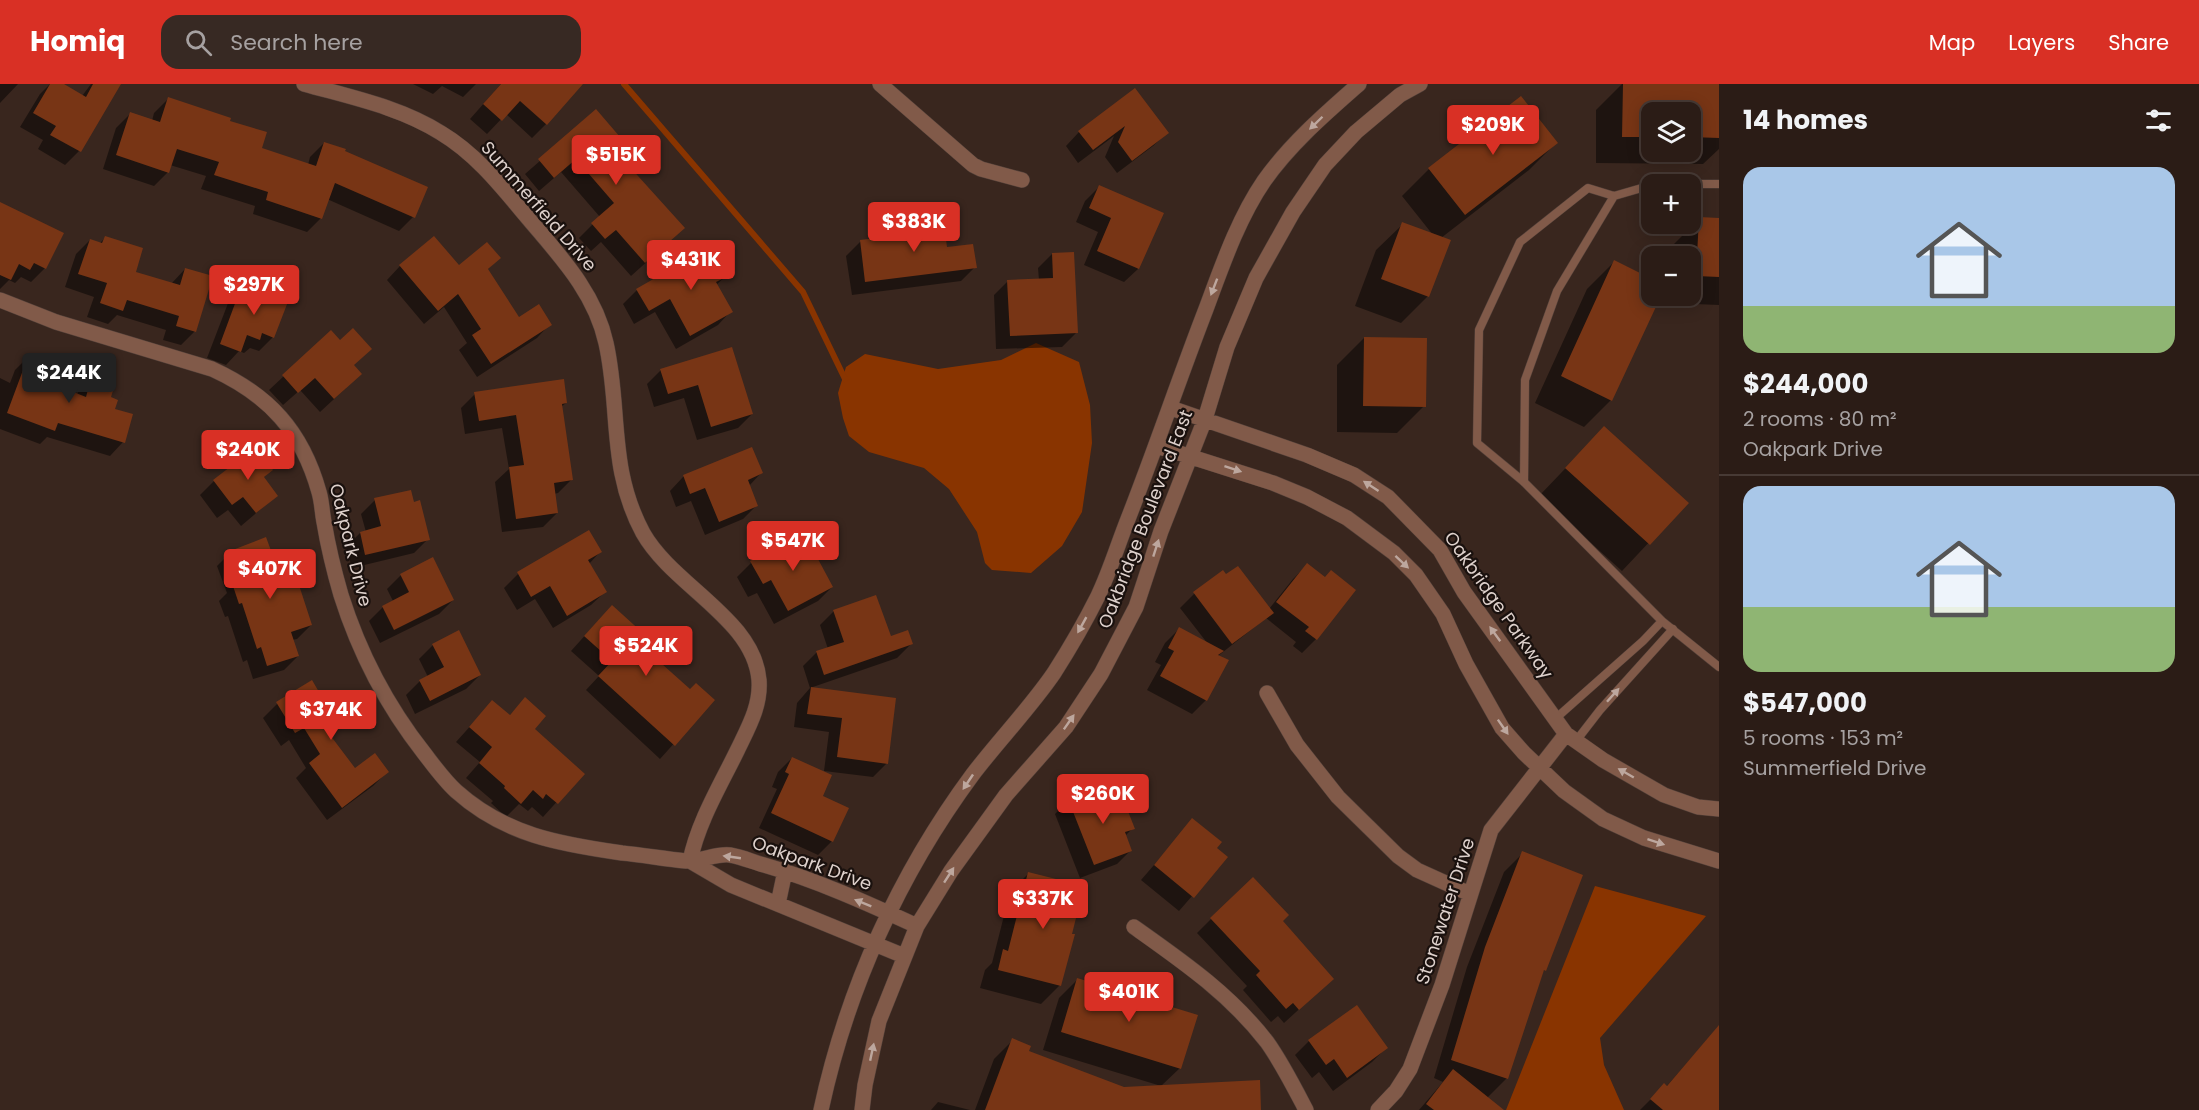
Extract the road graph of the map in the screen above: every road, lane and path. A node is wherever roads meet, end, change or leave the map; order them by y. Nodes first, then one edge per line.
1 (304, 84) edge
2 (880, 84) edge
3 (1359, 84) edge
4 (1420, 84) edge
5 (1022, 180) dead end
6 (1701, 184) edge
7 (1719, 184) edge
8 (1641, 188) edge
9 (1614, 196) junction
10 (0, 300) edge
11 (1171, 408) junction
12 (1205, 418) junction
13 (1157, 446) junction
14 (1191, 456) junction
15 (1524, 482) junction
16 (1662, 621) junction
17 (1673, 629) junction
18 (1719, 667) edge
19 (1267, 693) dead end
20 (1556, 719) junction
21 (1571, 738) junction
22 (1540, 768) junction
23 (1719, 809) edge
24 (690, 861) junction
25 (1719, 861) edge
26 (785, 871) junction
27 (1470, 894) junction
28 (778, 904) junction
29 (888, 913) junction
30 (917, 926) junction
31 (1134, 927) dead end
32 (874, 943) junction
33 (904, 956) junction
34 (821, 1110) edge
35 (861, 1110) edge
36 (1306, 1110) edge
37 (1378, 1110) edge

1 - 24 street, Summerfield Drive
2 - 5 street
3 -> 11 street, Oakbridge Boulevard East
4 - 12 street, Oakbridge Boulevard East
6 - 7 lane
8 - 9 lane
9 - 15 lane
9 - 15 lane
10 - 24 street, Oakpark Drive
11 - 12 street, Oakbridge Parkway
11 - 13 street, Oakbridge Boulevard East
12 - 14 street, Oakbridge Boulevard East
20 -> 12 street, Oakbridge Parkway
13 - 14 street
13 -> 29 street, Oakbridge Boulevard East
14 -> 22 street
30 -> 14 street, Oakbridge Boulevard East
15 - 16 lane
16 - 17 lane
16 - 20 lane
17 - 18 lane
21 -> 17 lane
19 - 27 street
20 - 21 street, Oakbridge Parkway
21 - 22 street, Stonewater Drive
23 -> 21 street, Oakbridge Parkway
22 -> 25 street
22 - 27 street, Stonewater Drive
26 -> 24 street, Oakpark Drive
24 - 28 street, Oakpark Drive
26 - 28 street
29 -> 26 street, Oakpark Drive
27 - 37 street, Stonewater Drive
28 - 32 street, Oakpark Drive
29 - 30 street, Oakpark Drive
29 - 32 street, Oakbridge Boulevard East
30 - 33 street, Oakbridge Boulevard East
31 - 36 street
32 - 33 street, Oakpark Drive
32 - 34 street, Oakbridge Boulevard East
35 -> 33 street, Oakbridge Boulevard East

